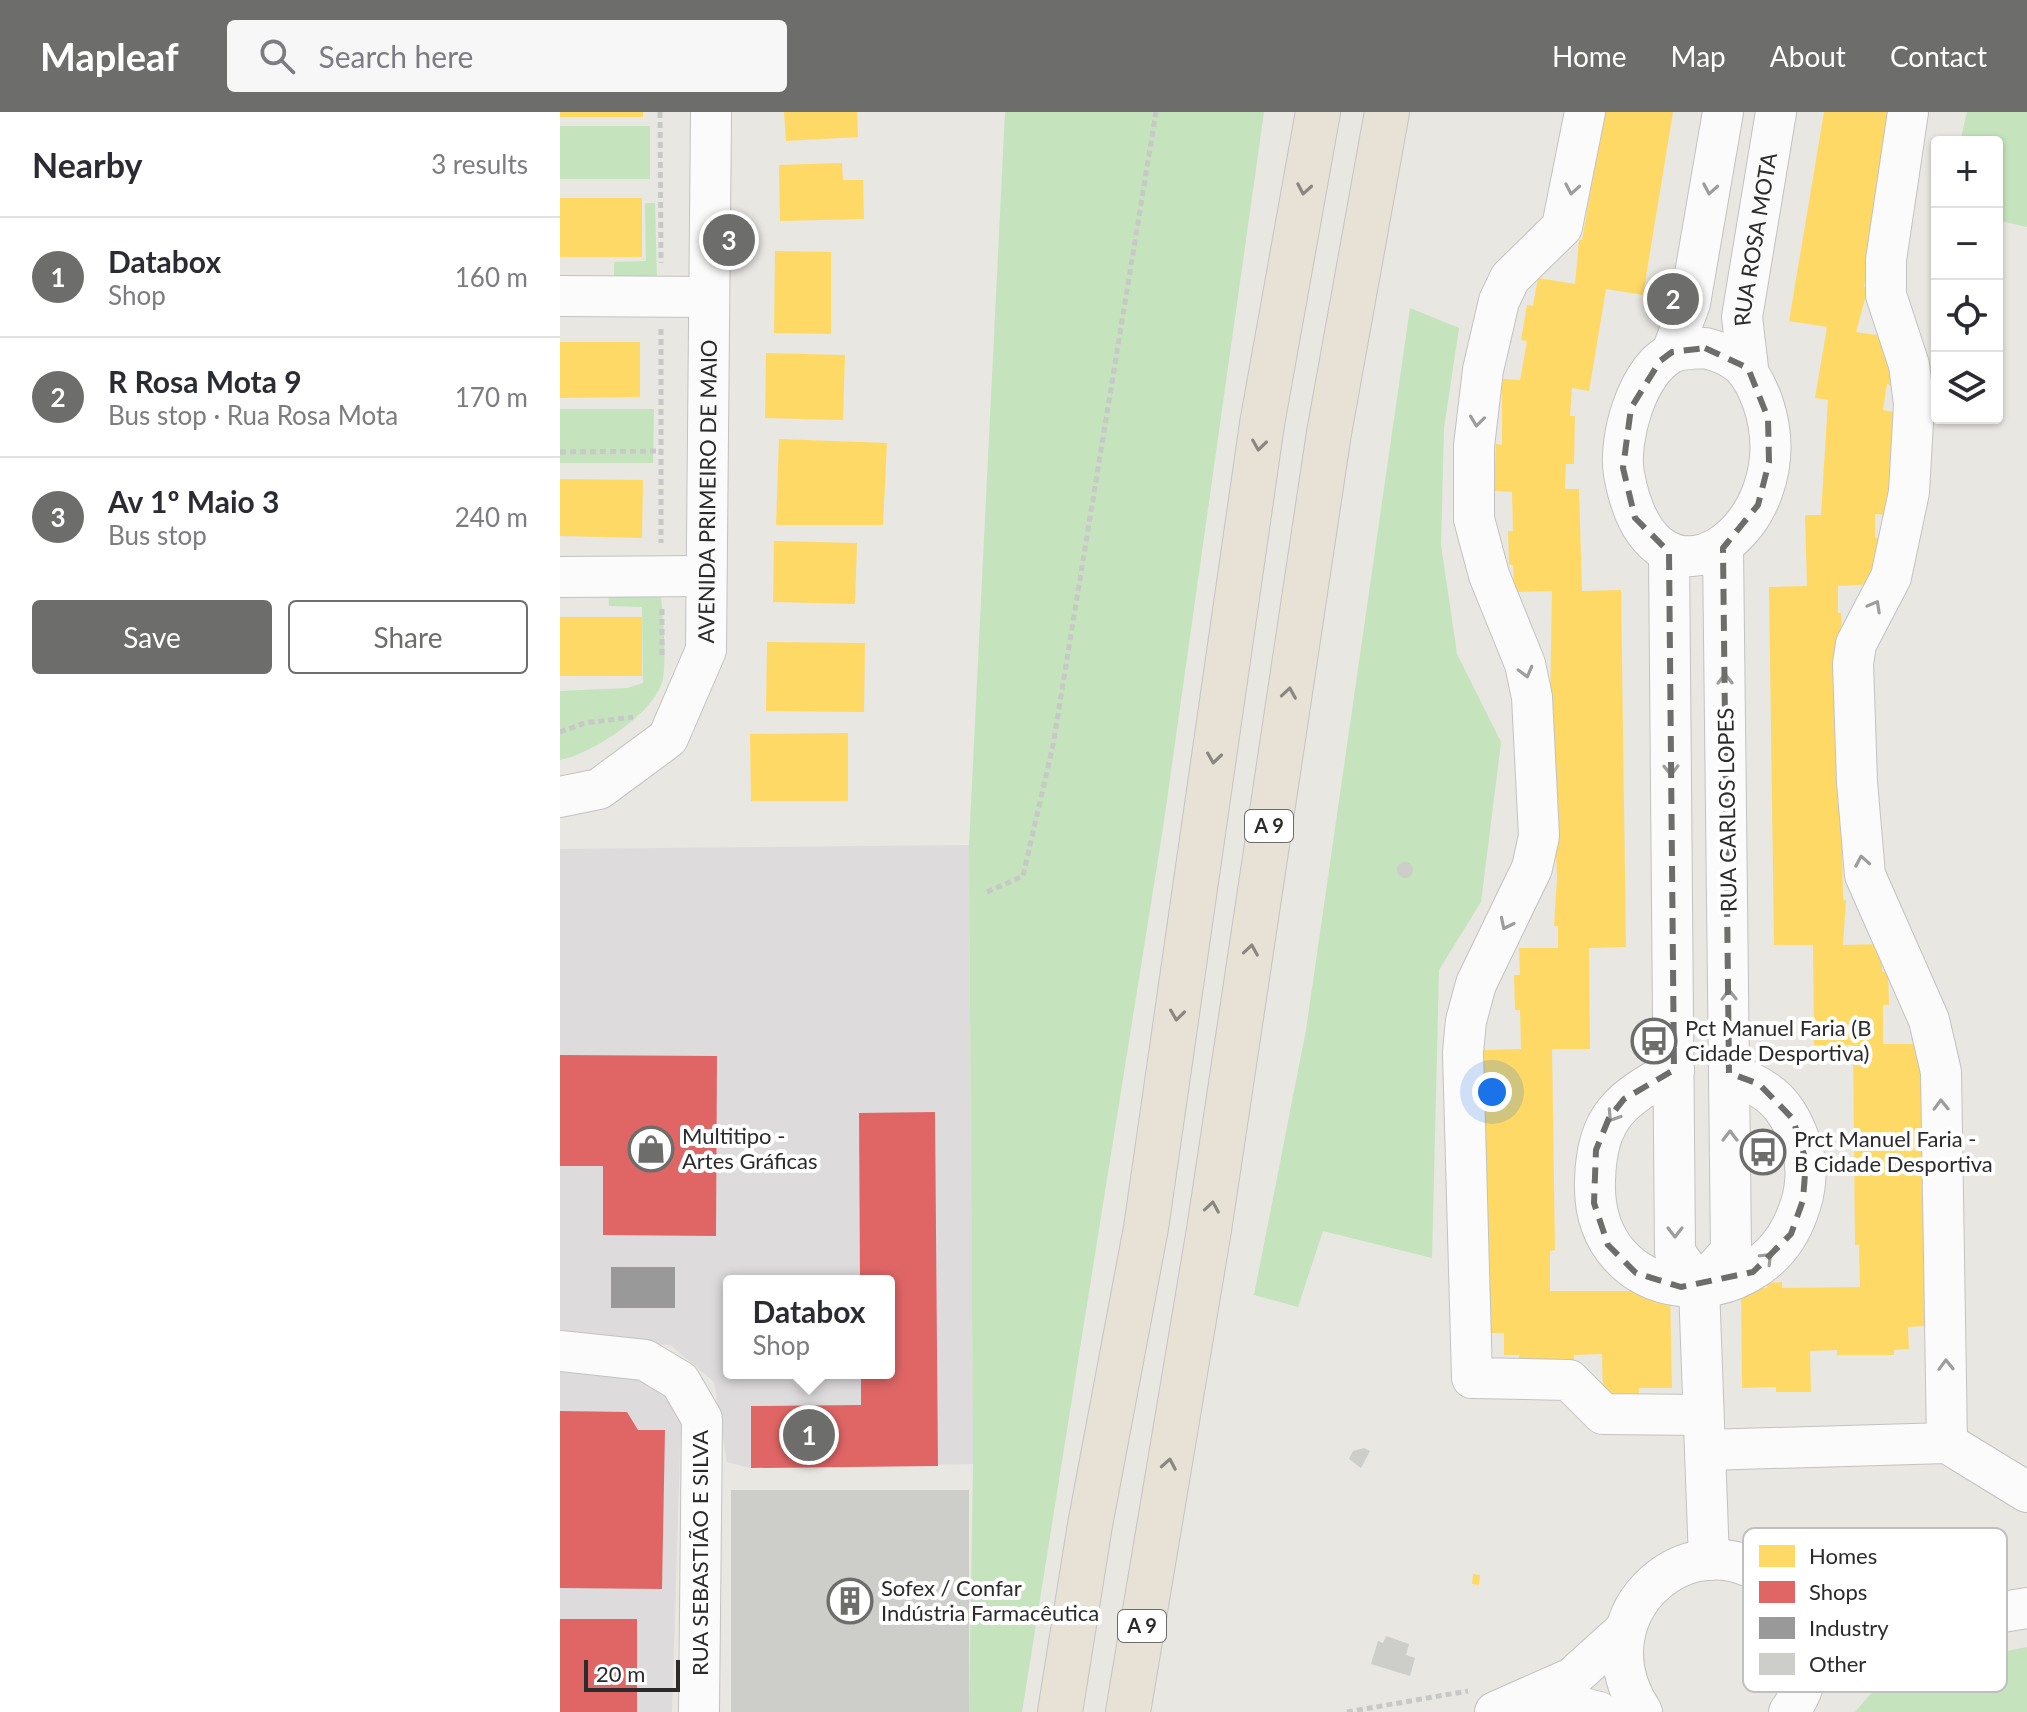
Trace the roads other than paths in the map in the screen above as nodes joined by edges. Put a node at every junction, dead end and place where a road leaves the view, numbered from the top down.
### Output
1 (711, 112) edge
2 (1318, 112) edge
3 (1387, 112) edge
4 (1585, 112) edge
5 (1723, 112) edge
6 (1776, 112) edge
7 (1908, 112) edge
8 (560, 296) edge
9 (709, 297) junction
10 (1672, 352) junction
11 (1748, 368) junction
12 (1723, 548) junction
13 (1669, 552) junction
14 (706, 576) junction
15 (560, 577) edge
16 (560, 797) edge
17 (1674, 1070) junction
18 (1729, 1073) junction
19 (1699, 1287) junction
20 (560, 1351) edge
21 (1704, 1432) junction
22 (1947, 1443) junction
23 (2027, 1492) edge
24 (1709, 1560) junction
25 (1743, 1565) edge
26 (2027, 1608) edge
27 (2007, 1611) edge
28 (1624, 1631) junction
29 (1490, 1704) edge
30 (699, 1712) edge
31 (1060, 1712) edge
32 (1128, 1712) edge
33 (1599, 1712) edge
34 (1642, 1712) edge

1 - 9 street, AVENIDA PRIMEIRO DE MAIO
2 -> 31 highway
32 -> 3 highway, A 9
4 -> 21 street
5 -> 10 street
6 - 11 street, RUA ROSA MOTA
22 -> 7 street
8 - 9 street
9 - 14 street, AVENIDA PRIMEIRO DE MAIO
10 - 11 street
10 - 13 street
11 - 12 street
12 - 13 street
18 -> 12 street, RUA CARLOS LOPES
13 -> 17 street
14 - 15 street
14 - 16 street, AVENIDA PRIMEIRO DE MAIO
17 -> 19 street
17 -> 19 street
19 -> 18 street, RUA CARLOS LOPES
19 -> 18 street
19 - 21 street
20 - 30 street, RUA SEBASTIÃO E SILVA
21 - 22 street
21 - 24 street
22 - 23 street
24 - 25 street
24 - 28 street
26 - 27 street
28 - 29 street
28 - 34 street
29 - 33 street

